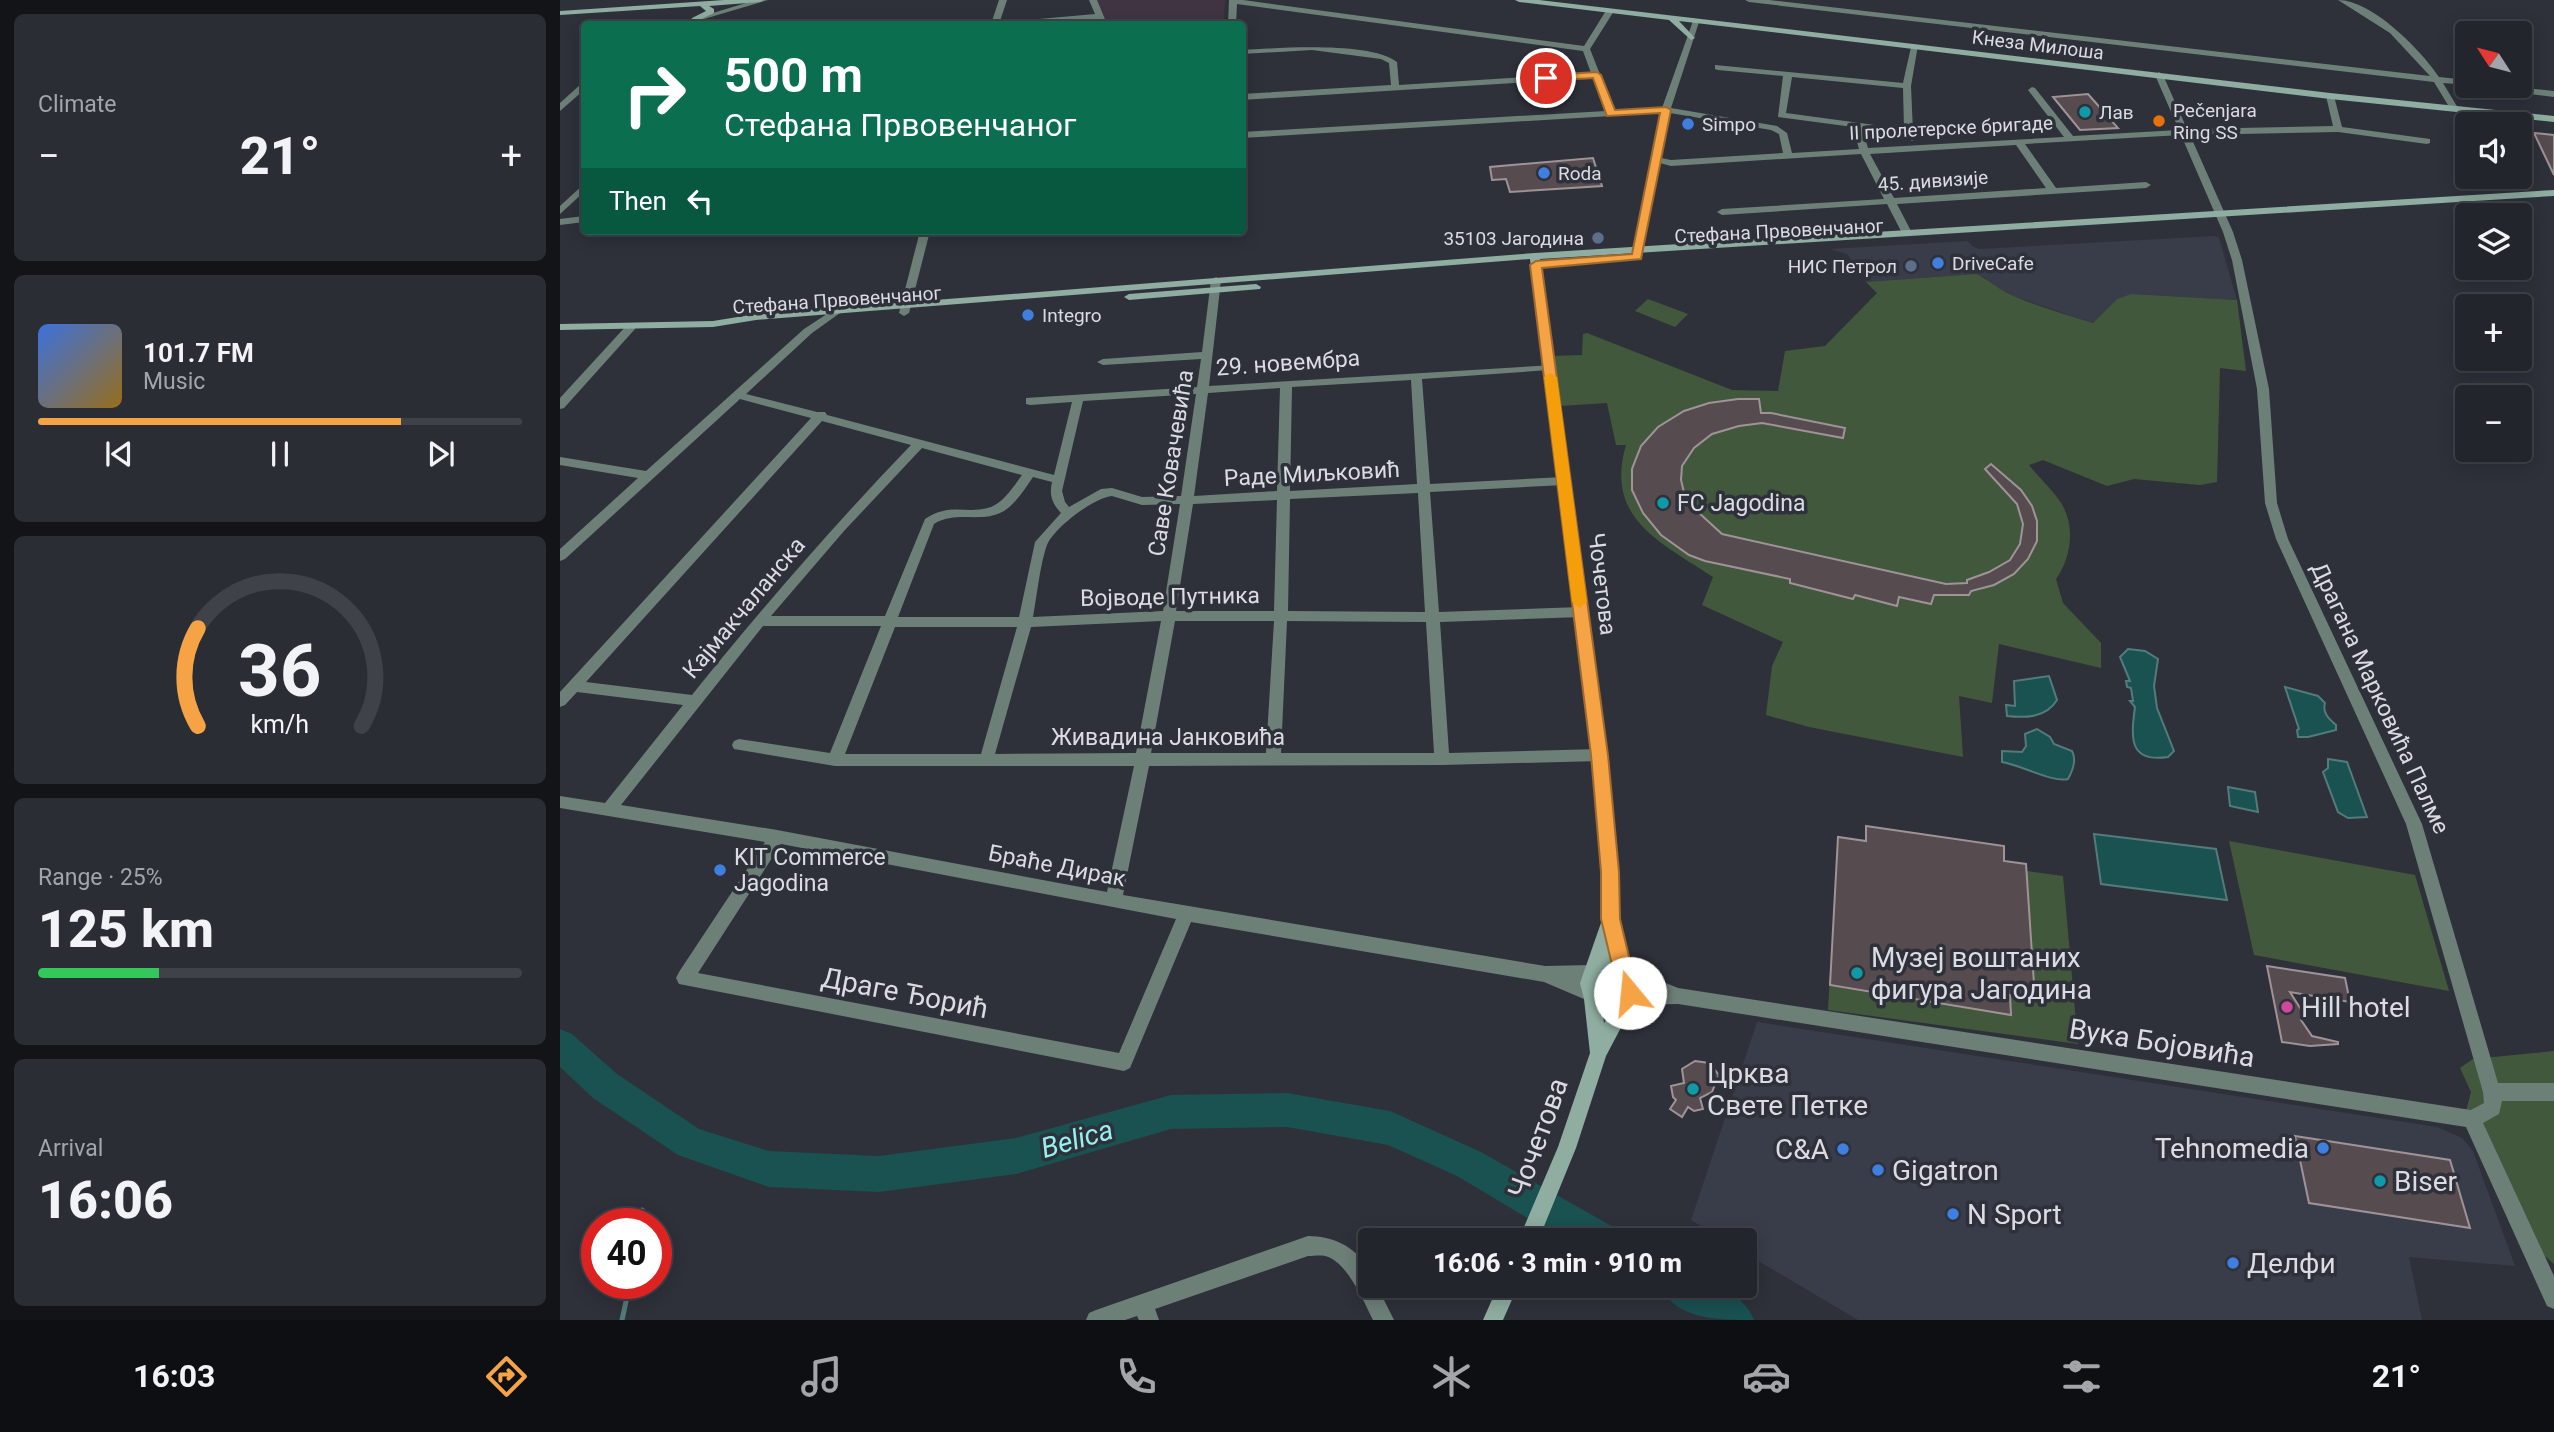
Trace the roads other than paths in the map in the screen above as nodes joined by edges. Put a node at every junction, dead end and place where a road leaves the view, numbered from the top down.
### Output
1 (762, 0) edge
2 (1003, 0) edge
3 (1093, 0) edge
4 (1519, 0) edge
5 (2342, 0) edge
6 (1233, 1) edge
7 (1750, 1) edge
8 (703, 5) junction
9 (1610, 11) junction
10 (560, 13) edge
11 (721, 13) junction
12 (1671, 18) junction
13 (695, 20) junction
14 (1102, 20) edge
15 (691, 21) edge
16 (718, 21) edge
17 (996, 21) edge
18 (1078, 21) edge
19 (1232, 21) edge
20 (1697, 21) junction
21 (1691, 38) junction
22 (1915, 47) junction
23 (1586, 49) junction
24 (1246, 52) edge
25 (1718, 67) dead end
26 (1788, 74) junction
27 (1597, 75) junction
28 (2159, 75) junction
29 (2438, 79) junction
30 (2455, 81) edge
31 (1907, 86) junction
32 (1395, 87) junction
33 (581, 89) edge
34 (2032, 90) dead end
35 (2532, 91) edge
36 (2554, 94) edge
37 (2330, 96) junction
38 (1246, 97) edge
39 (560, 108) edge
40 (2454, 108) junction
41 (1666, 110) junction
42 (1611, 113) junction
43 (2554, 119) edge
44 (1857, 125) junction
45 (2338, 129) junction
46 (1909, 132) junction
47 (2184, 132) junction
48 (1246, 135) edge
49 (2071, 139) junction
50 (2427, 141) dead end
51 (2019, 142) junction
52 (1916, 148) junction
53 (1864, 151) junction
54 (1788, 156) junction
55 (1657, 160) junction
56 (2146, 185) dead end
57 (581, 190) edge
58 (2053, 191) junction
59 (2554, 192) edge
60 (2554, 199) edge
61 (1891, 201) junction
62 (581, 209) edge
63 (561, 210) edge
64 (1723, 212) dead end
65 (2221, 216) junction
66 (581, 219) edge
67 (560, 222) edge
68 (1907, 233) junction
69 (1956, 234) junction
70 (924, 235) edge
71 (1637, 253) junction
72 (1535, 261) junction
73 (1216, 285) junction
74 (905, 309) junction
75 (836, 311) junction
76 (820, 322) junction
77 (713, 324) junction
78 (560, 327) edge
79 (631, 327) junction
80 (1208, 355) junction
81 (1102, 362) dead end
82 (1549, 368) junction
83 (1416, 375) junction
84 (1286, 384) junction
85 (1205, 390) junction
86 (737, 395) junction
87 (1079, 398) junction
88 (1030, 401) dead end
89 (560, 405) edge
90 (821, 415) junction
91 (921, 442) junction
92 (560, 461) edge
93 (1030, 473) junction
94 (650, 476) junction
95 (1059, 480) junction
96 (1564, 481) junction
97 (1424, 490) junction
98 (1283, 497) junction
99 (1188, 500) junction
100 (1068, 513) junction
101 (560, 556) edge
102 (1581, 612) junction
103 (1281, 615) junction
104 (1167, 616) junction
105 (1434, 617) junction
106 (760, 621) junction
107 (1025, 622) junction
108 (887, 623) junction
109 (574, 687) junction
110 (560, 701) edge
111 (695, 701) junction
112 (739, 744) dead end
113 (1599, 755) junction
114 (1273, 758) junction
115 (1442, 759) junction
116 (835, 760) junction
117 (1144, 760) junction
118 (986, 761) junction
119 (560, 802) edge
120 (608, 810) junction
121 (777, 837) junction
122 (1114, 899) junction
123 (1186, 914) junction
124 (1610, 919) junction
125 (1594, 971) junction
126 (1626, 972) junction
127 (1545, 974) junction
128 (1592, 996) junction
129 (1678, 996) junction
130 (1626, 999) junction
131 (1598, 1054) junction
132 (2493, 1092) junction
133 (2554, 1092) edge
134 (2472, 1119) junction
135 (1533, 1228) edge
136 (1503, 1298) edge
137 (2554, 1299) edge
138 (1146, 1312) edge
139 (1096, 1320) edge
140 (1384, 1320) edge
141 (1493, 1320) edge

1 - 8 street
1 - 11 street
2 - 17 street
3 - 14 street
4 - 9 street, Кнеза Милоша
5 - 29 street
6 - 19 street
6 - 23 street
7 - 29 street
8 - 10 street
8 - 13 street
9 - 12 street, Кнеза Милоша
9 - 23 street
11 - 13 street
11 - 16 street
12 - 20 street, Кнеза Милоша
12 - 21 street
13 - 15 street
14 - 18 street
20 - 21 street
20 - 22 street, Кнеза Милоша
21 - 41 street
22 - 28 street, Кнеза Милоша
22 - 31 street
23 - 27 street
24 - 32 street
25 - 26 street
26 - 31 street
26 - 44 street
27 - 32 street
27 - 42 street
28 - 37 street, Кнеза Милоша
28 - 47 street, Драгана Марковића Палме
29 - 30 street
29 - 40 street
31 - 46 street
32 - 38 street
33 - 39 street
34 - 49 street
35 - 36 street
37 - 40 street, Кнеза Милоша
37 - 45 street
40 - 43 street, Кнеза Милоша
41 - 42 street
41 - 54 street
41 - 55 street
42 - 48 street
44 - 46 street
44 - 53 street
45 - 47 street, II пролетерске бригаде
45 - 50 street, II пролетерске бригаде
46 - 52 street
47 - 49 street, II пролетерске бригаде
47 - 65 street, Драгана Марковића Палме
49 - 51 street, II пролетерске бригаде
51 - 52 street, II пролетерске бригаде
51 - 58 street
52 - 53 street, II пролетерске бригаде
53 - 54 street, II пролетерске бригаде
53 - 61 street
54 - 55 street, II пролетерске бригаде
55 - 71 street
56 - 58 street, 45. дивизије
57 - 63 street
58 - 61 street, 45. дивизије
59 - 65 street, Стефана Првовенчаног
60 - 65 street, Стефана Првовенчаног
61 - 64 street, 45. дивизије
61 - 68 street
62 - 63 street
65 - 69 street, Стефана Првовенчаног
65 - 132 street, Драгана Марковића Палме
66 - 67 street
68 - 69 street, Стефана Првовенчаног
68 - 71 street, Стефана Првовенчаног
69 - 71 street, Стефана Првовенчаног
70 - 74 street
71 - 72 street, Стефана Првовенчаног
72 - 73 street, Стефана Првовенчаног
72 - 82 street, Чочетова
73 - 74 street, Стефана Првовенчаног
73 - 80 street, Саве Ковачевића
74 - 75 street, Стефана Првовенчаног
74 - 76 street, Стефана Првовенчаног
75 - 76 street
75 - 77 street, Стефана Првовенчаног
76 - 77 street, Стефана Првовенчаног
76 - 86 street
77 - 79 street
78 - 79 street
79 - 89 street
80 - 81 street
80 - 85 street, Саве Ковачевића
82 - 83 street, 29. новембра
82 - 96 street, Чочетова
83 - 84 street, 29. новембра
83 - 97 street
84 - 85 street, 29. новембра
84 - 98 street
85 - 87 street, 29. новембра
85 - 99 street, Саве Ковачевића
86 - 90 street
86 - 94 street
87 - 88 street, 29. новембра
87 - 95 street
90 - 91 street
90 - 109 street
91 - 93 street
91 - 106 street, Кајмакчаланска
92 - 94 street
93 - 95 street
93 - 108 street
94 - 101 street
95 - 100 street
96 - 97 street, Раде Миљковић
96 - 102 street, Чочетова
97 - 98 street, Раде Миљковић
97 - 105 street
98 - 99 street, Раде Миљковић
98 - 103 street
99 - 100 street, Раде Миљковић
99 - 104 street, Саве Ковачевића
100 - 107 street, Раде Миљковић
102 - 105 street, Војводе Путника
102 - 113 street, Чочетова
103 - 104 street, Војводе Путника
103 - 105 street, Војводе Путника
103 - 114 street
104 - 107 street, Војводе Путника
104 - 117 street, Саве Ковачевића
105 - 115 street
106 - 108 street, Војводе Путника
106 - 111 street, Кајмакчаланска
107 - 108 street, Војводе Путника
107 - 118 street, Раде Миљковић
108 - 116 street
109 - 110 street
109 - 111 street
111 - 120 street, Кајмакчаланска
112 - 116 street, Живадина Јанковића
113 - 115 street, Живадина Јанковића
113 - 124 street, Чочетова
114 - 115 street, Живадина Јанковића
114 - 117 street, Живадина Јанковића
116 - 118 street, Живадина Јанковића
117 - 118 street, Живадина Јанковића
117 - 122 street, Саве Ковачевића
119 - 120 street, Браће Дирак
120 - 121 street, Браће Дирак
121 - 122 street, Браће Дирак
121 - 123 street, Драге Ђорић
122 - 123 street, Браће Дирак
123 - 127 street, Браће Дирак
124 - 125 street, Чочетова
124 - 126 street, Чочетова
125 - 126 street
125 - 127 street, Браће Дирак
125 - 128 street, Чочетова
126 - 129 street, Вука Бојовића
126 - 130 street, Чочетова
127 - 128 street, Браће Дирак
128 - 130 street
128 - 131 street, Чочетова
129 - 130 street, Вука Бојовића
129 - 134 street, Вука Бојовића
130 - 131 street, Чочетова
131 - 135 street, Чочетова
132 - 133 street
132 - 134 street
134 - 137 street
136 - 141 street
138 - 139 street
138 - 140 street

